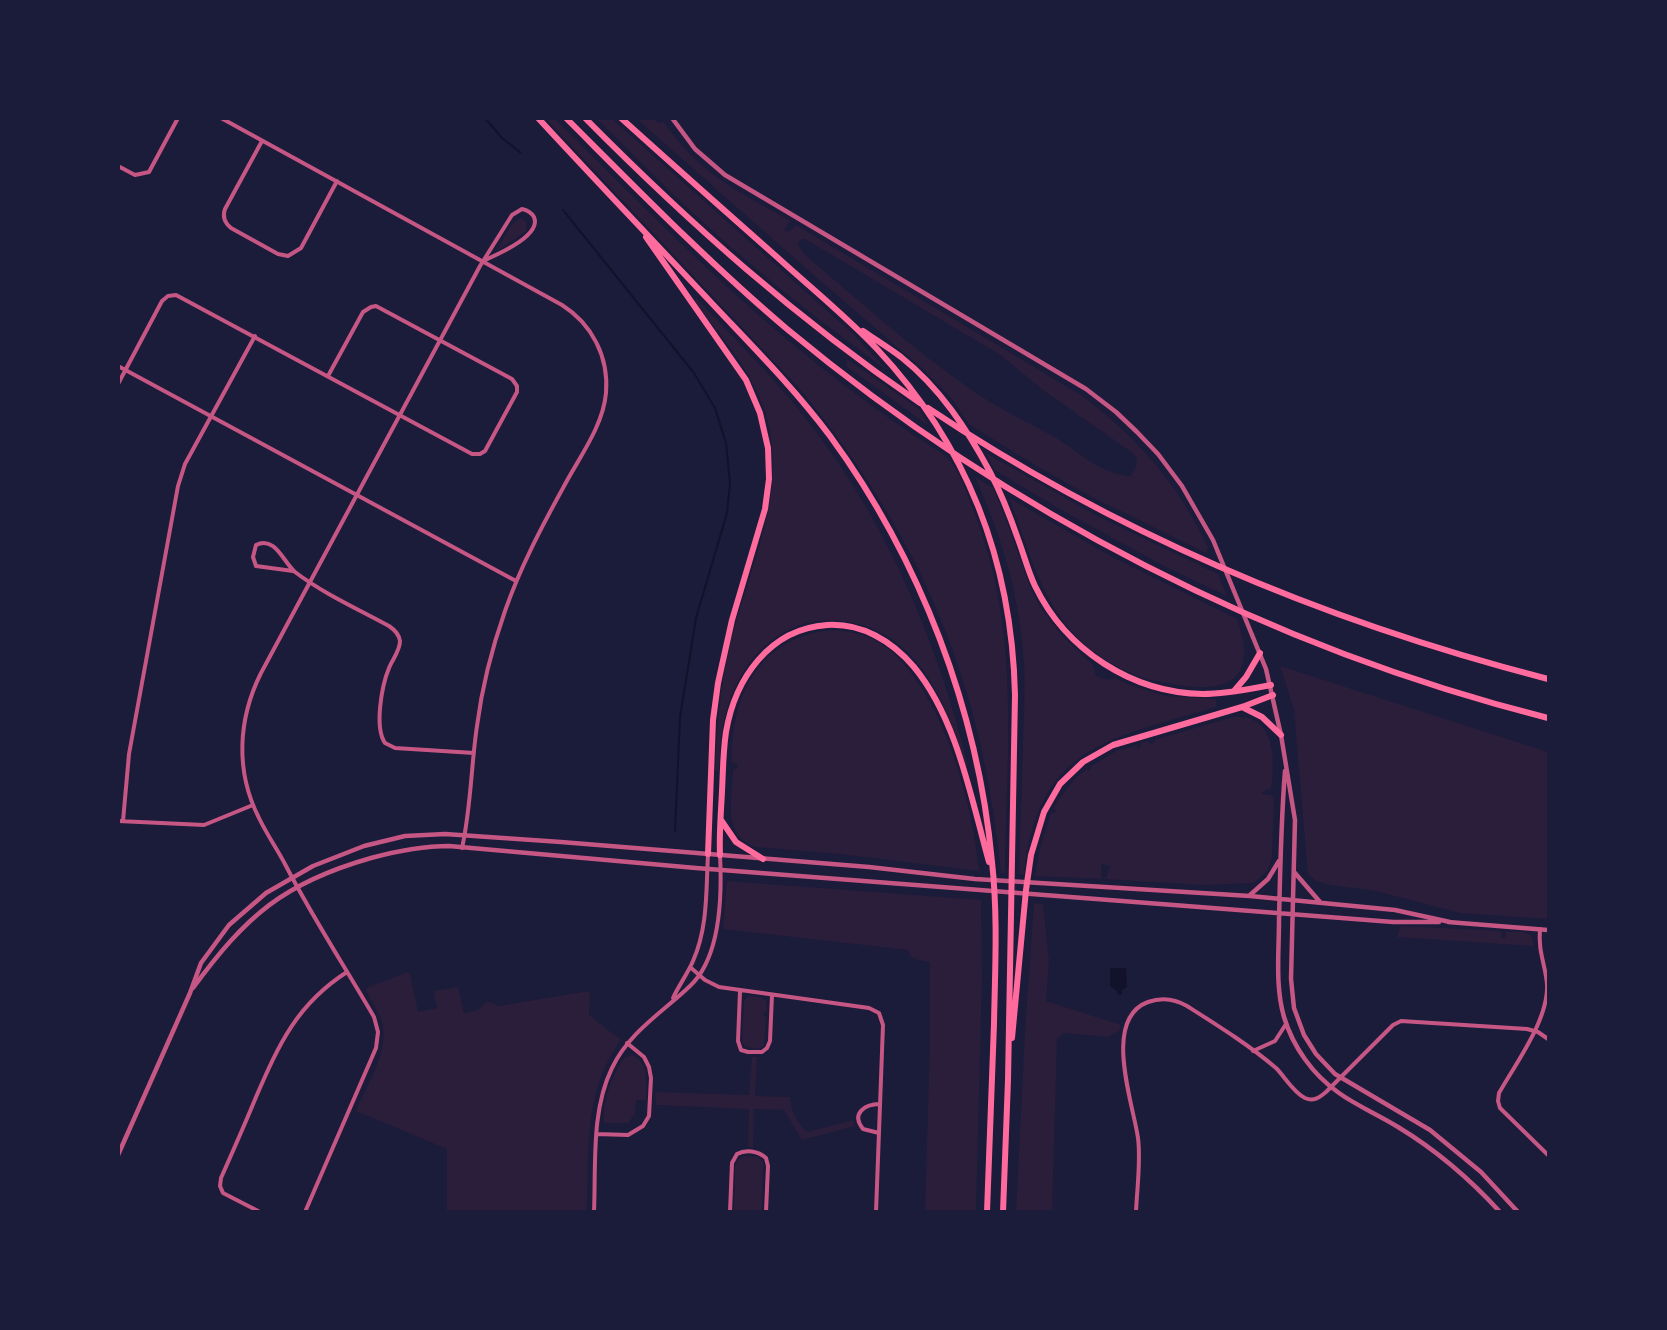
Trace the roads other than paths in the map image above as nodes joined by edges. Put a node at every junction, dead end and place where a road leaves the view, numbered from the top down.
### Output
1 (178, 118) edge
2 (221, 118) edge
3 (538, 118) edge
4 (566, 118) edge
5 (585, 118) edge
6 (621, 118) edge
7 (672, 118) edge
8 (262, 141) junction
9 (118, 166) edge
10 (337, 181) junction
11 (636, 221) junction
12 (483, 261) junction
13 (849, 322) junction
14 (255, 336) junction
15 (440, 340) junction
16 (118, 366) edge
17 (126, 370) junction
18 (328, 376) junction
19 (118, 384) edge
20 (399, 414) junction
21 (211, 416) junction
22 (356, 495) junction
23 (294, 571) junction
24 (516, 581) junction
25 (310, 582) junction
26 (1260, 653) junction
27 (1548, 679) edge
28 (1271, 685) junction
29 (1233, 691) junction
30 (1273, 695) junction
31 (1242, 707) junction
32 (1548, 718) edge
33 (1281, 735) junction
34 (474, 753) junction
35 (1286, 762) junction
36 (253, 805) junction
37 (721, 820) junction
38 (121, 821) edge
39 (465, 836) junction
40 (462, 848) junction
41 (708, 854) junction
42 (720, 855) junction
43 (763, 859) junction
44 (1281, 859) junction
45 (708, 869) junction
46 (720, 870) junction
47 (1295, 873) junction
48 (994, 876) junction
49 (291, 878) junction
50 (296, 887) junction
51 (1250, 896) junction
52 (1280, 898) junction
53 (1293, 900) junction
54 (1320, 902) junction
55 (1279, 913) junction
56 (1292, 914) junction
57 (1450, 922) junction
58 (1540, 929) junction
59 (1548, 930) edge
60 (690, 967) junction
61 (347, 972) junction
62 (698, 975) junction
63 (1548, 982) edge
64 (740, 991) junction
65 (190, 993) junction
66 (772, 995) junction
67 (671, 1001) junction
68 (1286, 1024) junction
69 (1534, 1031) junction
70 (1548, 1039) edge
71 (627, 1043) junction
72 (1253, 1051) junction
73 (1341, 1078) junction
74 (1008, 1080) junction
75 (1331, 1087) junction
76 (880, 1104) junction
77 (879, 1133) junction
78 (597, 1134) junction
79 (118, 1155) edge
80 (1548, 1155) edge
81 (260, 1212) edge
82 (305, 1212) edge
83 (594, 1212) edge
84 (730, 1212) edge
85 (766, 1212) edge
86 (876, 1212) edge
87 (987, 1212) edge
88 (1003, 1212) edge
89 (1136, 1212) edge
90 (1500, 1212) edge
91 (1518, 1212) edge

1 - 9 street
2 - 8 street
3 - 11 highway
4 - 32 highway
5 - 27 highway
6 - 13 highway
7 - 26 street
8 - 10 street
8 - 10 street
10 - 12 street
11 - 41 highway
11 - 48 highway
12 - 12 street
12 - 15 street
12 - 24 street
13 - 29 highway
13 - 74 highway
14 - 17 street
14 - 18 street
14 - 21 street
15 - 18 street
15 - 20 street
15 - 20 street
16 - 17 street
17 - 19 street
17 - 21 street
18 - 20 street
20 - 22 street
21 - 22 street
21 - 38 street
22 - 24 street
22 - 25 street
23 - 23 street
23 - 25 street
24 - 34 street
25 - 34 street
25 - 36 street
26 - 28 street
26 - 29 highway
28 - 29 highway
28 - 30 street
30 - 31 highway
30 - 33 street
31 - 33 highway
31 - 74 highway
33 - 35 street
34 - 39 street
35 - 44 street
35 - 47 street
36 - 38 street
36 - 49 street
37 - 42 highway
37 - 43 highway
37 - 48 highway
39 - 40 street
39 - 41 street
39 - 49 street
40 - 45 street
40 - 50 street
41 - 42 street
41 - 45 street
42 - 43 street
42 - 46 street
43 - 51 street
44 - 51 street
44 - 52 street
45 - 46 street
45 - 60 street
46 - 55 street
46 - 62 street
47 - 53 street
47 - 54 street
48 - 87 highway
49 - 50 street
49 - 65 street
50 - 61 street
50 - 65 street
51 - 52 street
52 - 53 street
52 - 55 street
53 - 54 street
53 - 56 street
54 - 57 street
55 - 56 street
55 - 68 street
56 - 57 street
56 - 73 street
57 - 58 street
58 - 59 street
58 - 63 street
60 - 62 street
60 - 67 street
61 - 81 street
61 - 82 street
62 - 64 street
62 - 67 street
63 - 69 street
64 - 66 street
64 - 66 street
65 - 79 street
66 - 76 street
67 - 71 street
68 - 72 street
68 - 75 street
69 - 70 street
69 - 73 street
69 - 80 street
71 - 78 street
71 - 78 street
72 - 75 street
72 - 89 street
73 - 75 street
73 - 91 street
74 - 88 highway
75 - 90 street
76 - 77 street
76 - 77 street
77 - 86 street
78 - 83 street
84 - 85 street

